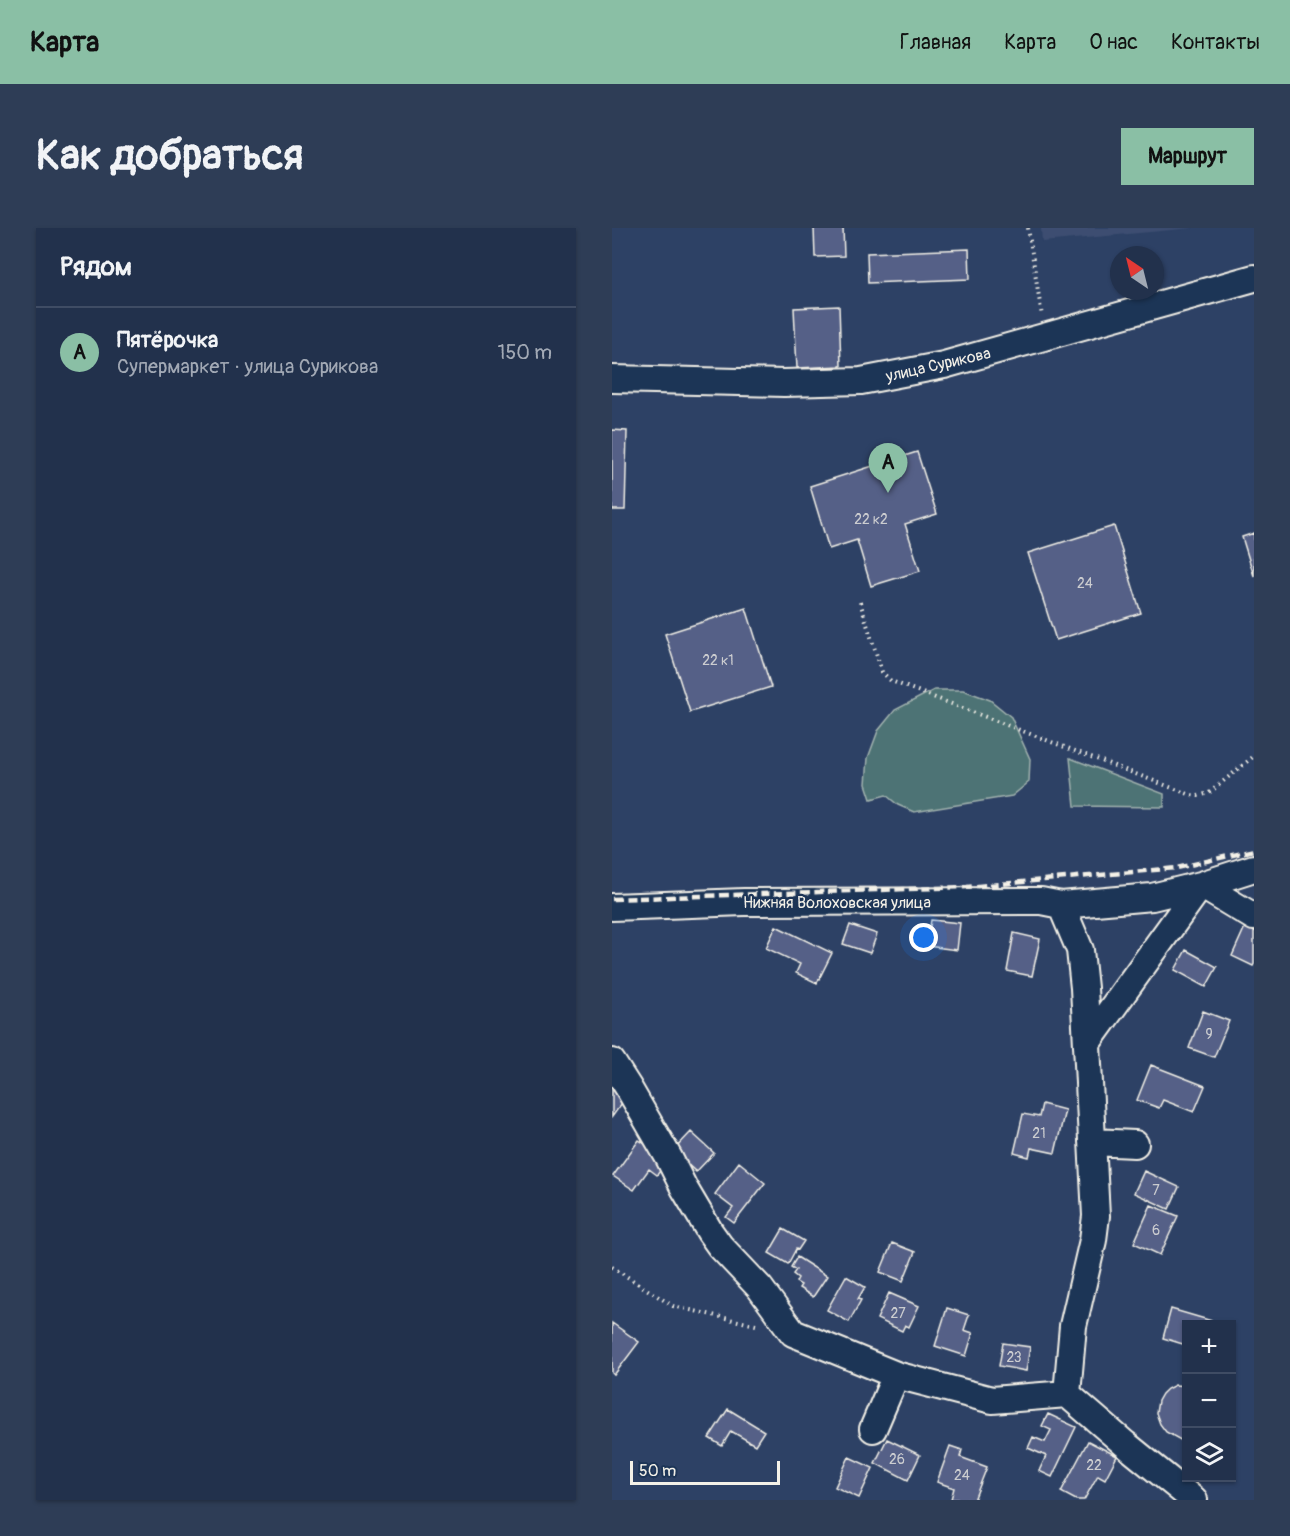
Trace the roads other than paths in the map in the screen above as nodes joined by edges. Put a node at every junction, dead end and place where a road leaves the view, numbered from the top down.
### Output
1 (1254, 278) edge
2 (612, 379) edge
3 (1254, 868) edge
4 (1202, 885) junction
5 (1061, 905) junction
6 (612, 907) edge
7 (1254, 917) edge
8 (1087, 1043) junction
9 (612, 1062) edge
10 (1092, 1142) junction
11 (1135, 1144) dead end
12 (896, 1375) junction
13 (1067, 1394) junction
14 (873, 1429) dead end
15 (1194, 1500) edge

1 - 2 street, улица Сурикова
3 - 4 street, Нижняя Волоховская улица
4 - 5 street, Нижняя Волоховская улица
4 - 7 street
4 - 8 street
5 - 6 street, Нижняя Волоховская улица
5 - 8 street
8 - 10 street
9 - 12 street
10 - 11 street
10 - 13 street
12 - 13 street
12 - 14 street
13 - 15 street

